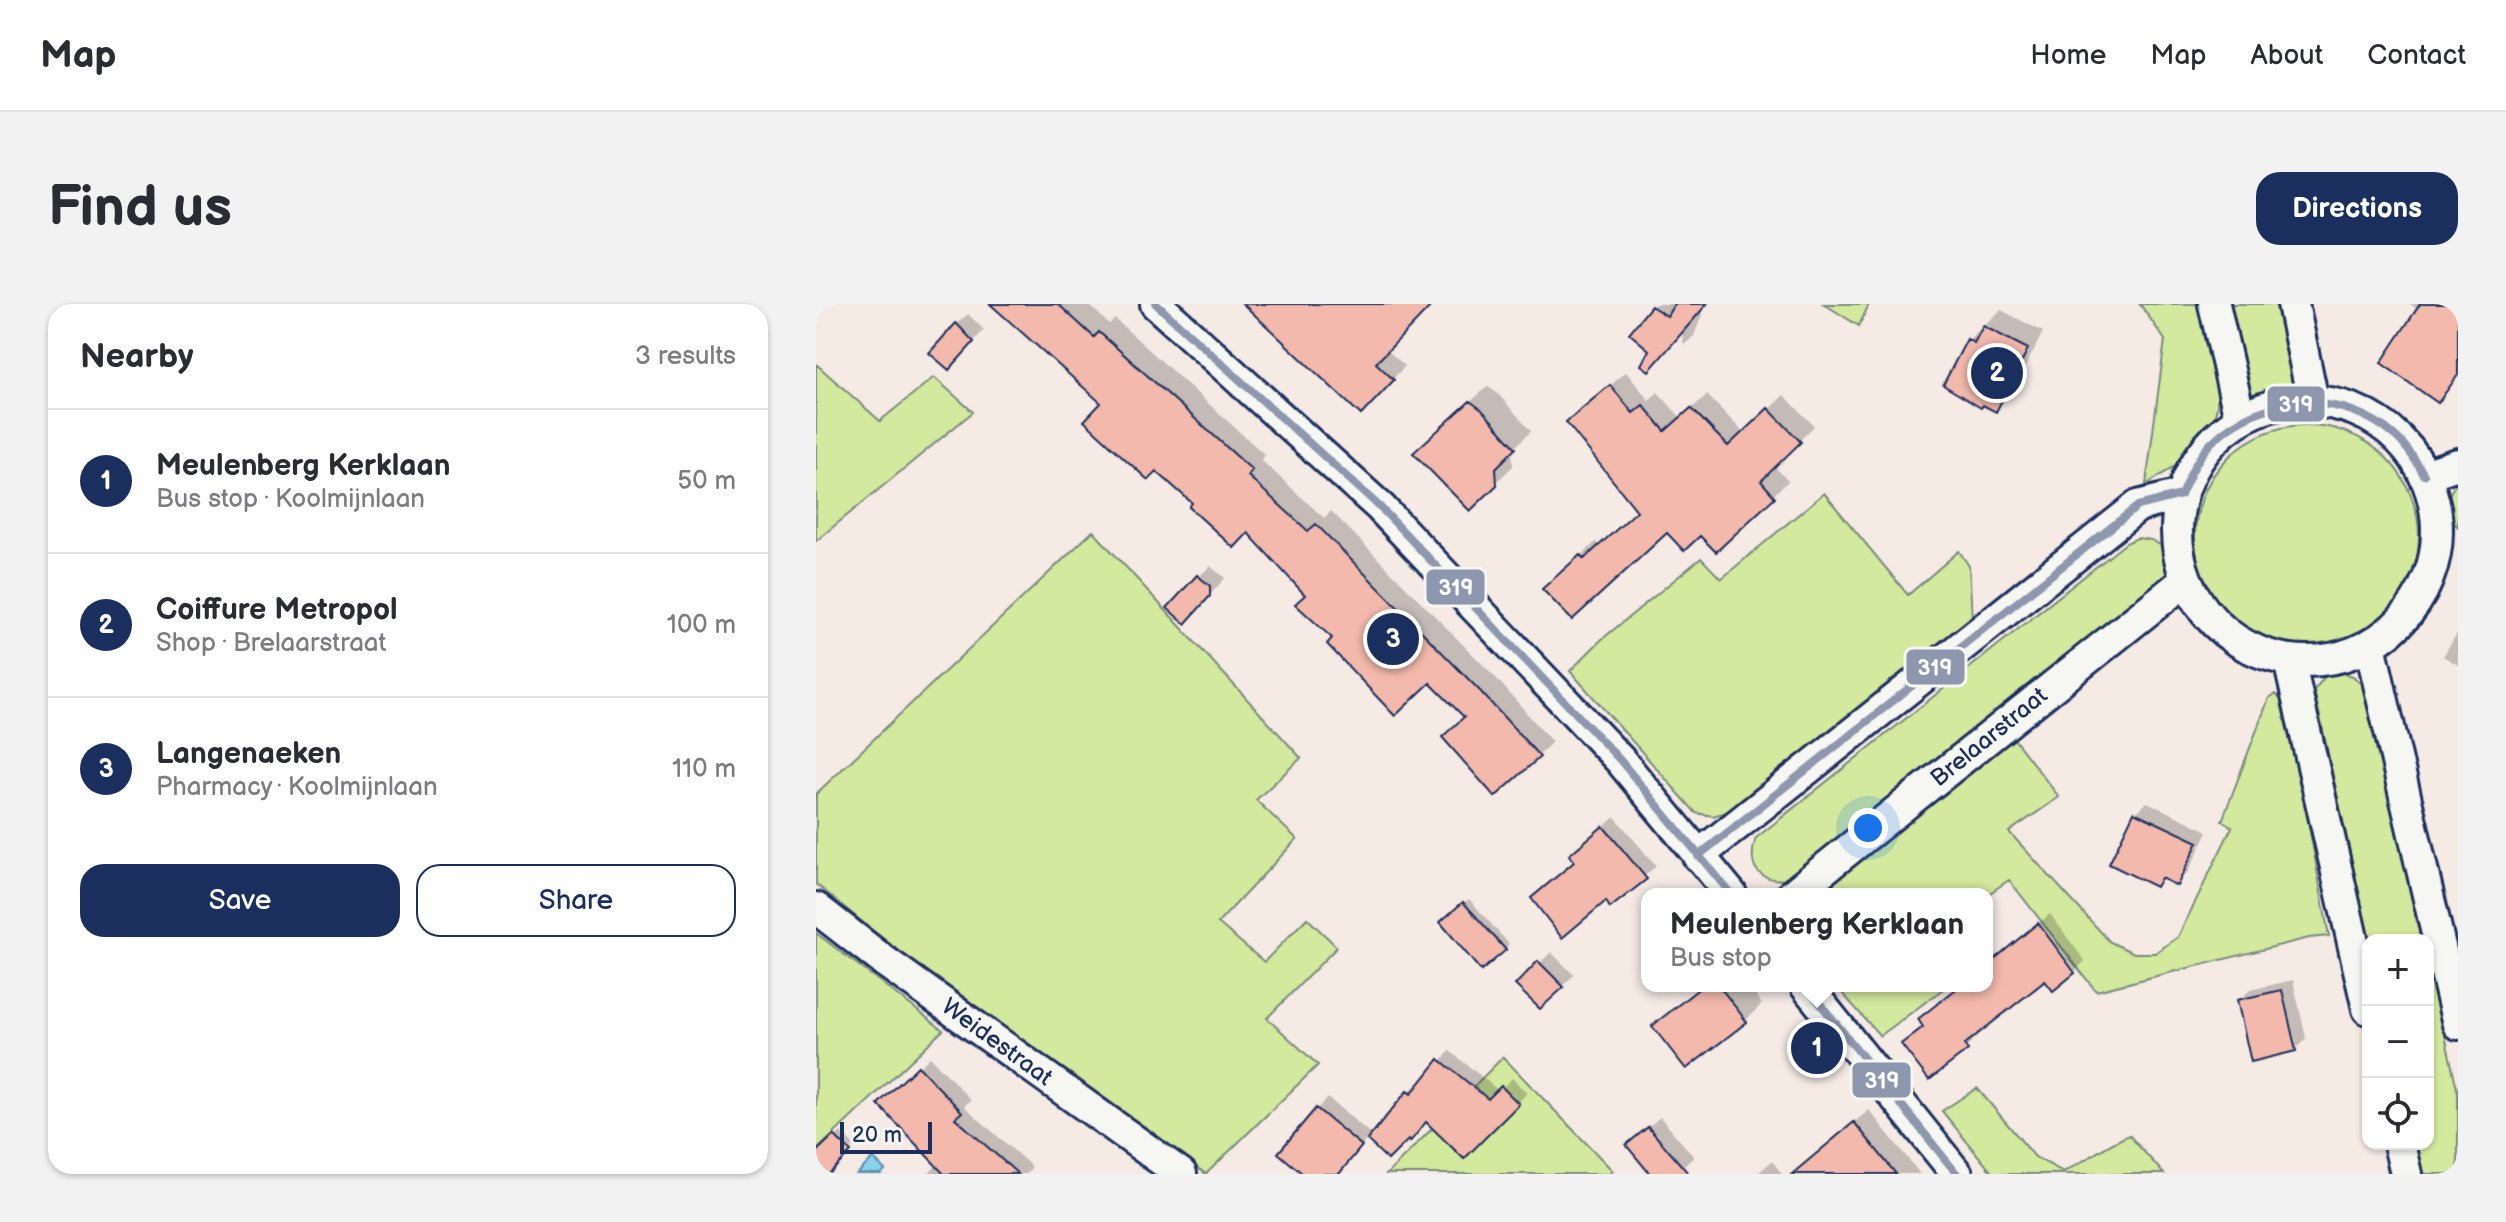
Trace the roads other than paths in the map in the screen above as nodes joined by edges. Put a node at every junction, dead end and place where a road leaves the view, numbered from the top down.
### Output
1 (1156, 304) edge
2 (2214, 304) edge
3 (2293, 304) edge
4 (2313, 401) junction
5 (2240, 419) junction
6 (2458, 464) edge
7 (2424, 475) junction
8 (2181, 495) junction
9 (2448, 540) edge
10 (2186, 580) junction
11 (2370, 645) junction
12 (2289, 660) junction
13 (1698, 856) junction
14 (1726, 888) edge
15 (1801, 888) edge
16 (816, 908) edge
17 (1811, 992) edge
18 (2367, 1006) edge
19 (2456, 1006) edge
20 (2400, 1150) edge
21 (1181, 1174) edge
22 (1957, 1174) edge
23 (2406, 1174) edge

1 - 13 street
2 - 5 street
3 - 4 street
4 - 5 street
4 - 7 street
5 - 8 street
6 - 7 street
7 - 9 street
8 - 10 street
8 - 13 street
9 - 11 street
10 - 12 street
10 - 15 street, Brelaarstraat
11 - 12 street
11 - 19 street
12 - 18 street
13 - 14 street
16 - 21 street, Weidestraat
17 - 22 street
20 - 23 street

